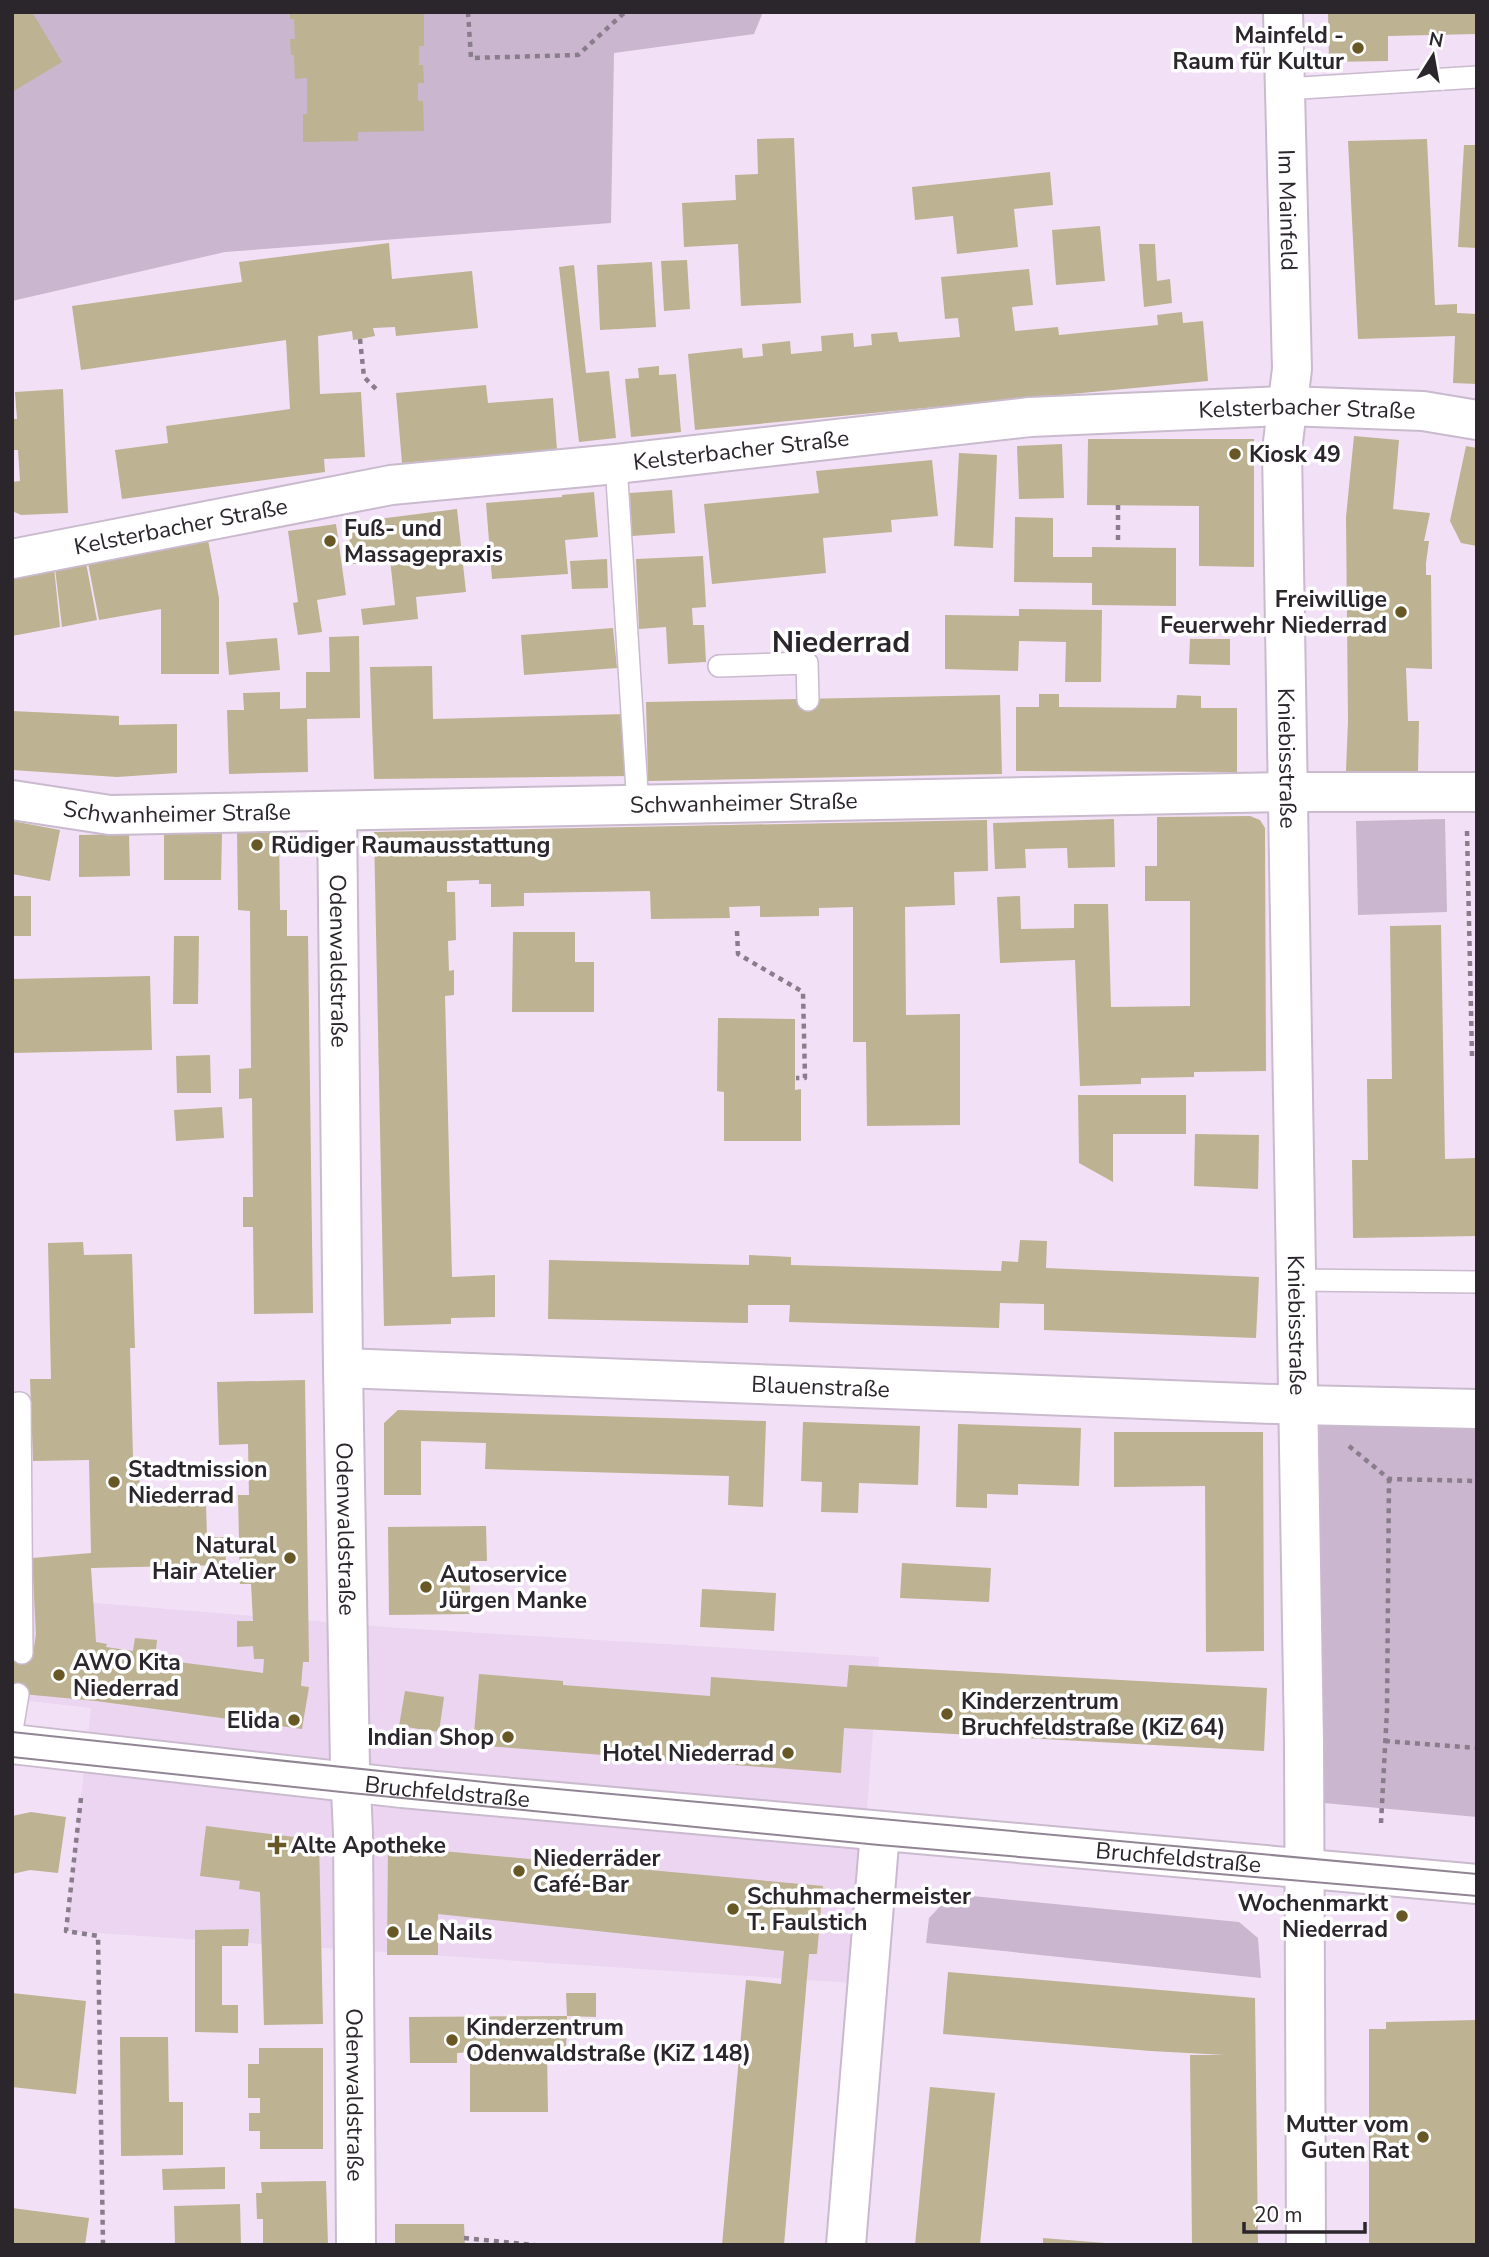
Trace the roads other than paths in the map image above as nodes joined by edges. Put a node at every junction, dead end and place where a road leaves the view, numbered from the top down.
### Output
1 (1283, 12) edge
2 (1477, 77) edge
3 (1285, 89) junction
4 (1286, 405) junction
5 (1477, 420) edge
6 (616, 464) junction
7 (12, 559) edge
8 (719, 666) dead end
9 (808, 700) dead end
10 (637, 789) junction
11 (1286, 792) junction
12 (1472, 792) edge
13 (12, 800) edge
14 (337, 811) junction
15 (1297, 1280) junction
16 (1477, 1282) edge
17 (343, 1368) junction
18 (12, 1404) edge
19 (1300, 1405) junction
20 (1477, 1409) edge
21 (22, 1653) dead end
22 (18, 1694) dead end
23 (12, 1730) edge
24 (12, 1744) edge
25 (350, 1782) junction
26 (880, 1832) junction
27 (1304, 1870) junction
28 (1477, 1884) edge
29 (356, 2245) edge
30 (846, 2245) edge
31 (1306, 2245) edge

1 - 3 street, Im Mainfeld
2 - 3 lane
3 - 4 street, Im Mainfeld
4 - 5 street, Kelsterbacher Straße
4 - 6 street, Kelsterbacher Straße
4 - 11 street, Kniebisstraße
6 - 7 street, Kelsterbacher Straße
6 - 10 lane
8 - 9 lane
10 - 11 street, Schwanheimer Straße
10 - 14 street, Schwanheimer Straße
11 - 12 street, Schwanheimer Straße
11 - 15 street, Kniebisstraße
13 - 14 street, Schwanheimer Straße
14 - 17 street, Odenwaldstraße
15 - 16 lane
15 - 19 street, Kniebisstraße
17 - 19 street, Blauenstraße
17 - 25 street, Odenwaldstraße
18 - 21 lane
19 - 20 street, Blauenstraße
19 - 27 street, Kniebisstraße
22 - 23 lane
24 - 25 street, Bruchfeldstraße
25 - 26 street, Bruchfeldstraße
25 - 29 street, Odenwaldstraße
26 - 27 street, Bruchfeldstraße
26 - 30 street
27 - 28 street, Bruchfeldstraße
27 - 31 street, Kniebisstraße

